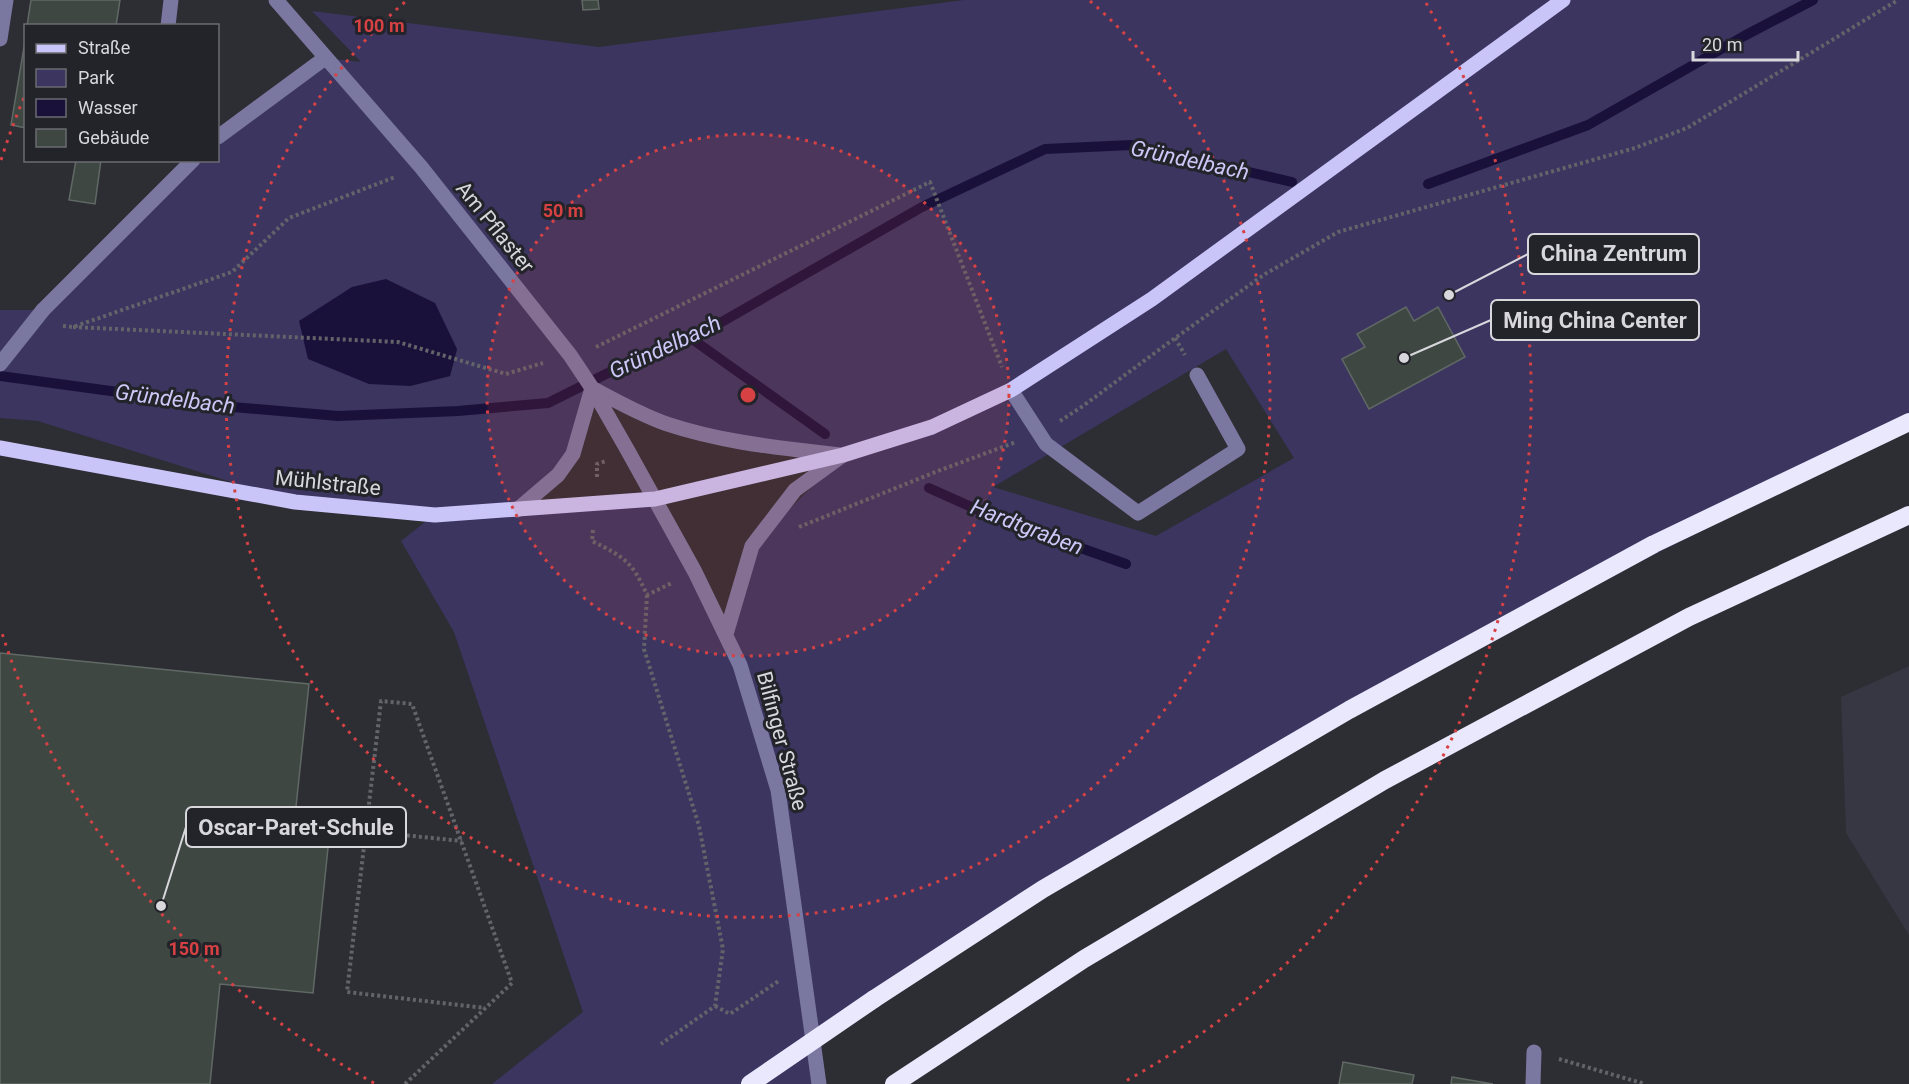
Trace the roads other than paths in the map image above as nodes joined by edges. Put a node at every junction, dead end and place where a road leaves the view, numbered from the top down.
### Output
1 (6, 0) edge
2 (171, 0) edge
3 (276, 0) edge
4 (1563, 0) edge
5 (168, 24) edge
6 (0, 39) edge
7 (325, 58) junction
8 (219, 136) edge
9 (191, 162) edge
10 (0, 364) edge
11 (1197, 375) dead end
12 (592, 388) junction
13 (1011, 390) junction
14 (1909, 422) edge
15 (0, 448) edge
16 (843, 455) junction
17 (655, 499) junction
18 (517, 510) junction
19 (1909, 515) edge
20 (726, 634) junction
21 (1534, 1052) road end
22 (750, 1084) edge
23 (819, 1084) edge
24 (894, 1084) edge
25 (1533, 1084) edge

1 - 6 street
2 - 5 street
3 - 7 street, Am Pflaster
4 - 13 main road, Mühlstraße
7 - 8 street
7 - 12 street, Am Pflaster
9 - 10 street, bridge
11 - 13 street
12 - 16 street
12 - 17 street, Am Pflaster
12 - 18 street
13 - 16 main road, Mühlstraße
14 - 22 highway, bridge
15 - 18 main road, Mühlstraße
16 - 17 main road, Mühlstraße
16 - 20 street
17 - 18 main road, Mühlstraße
17 - 20 street, Bilfinger Straße
19 - 24 highway
20 - 23 street, Bilfinger Straße
21 - 25 street

